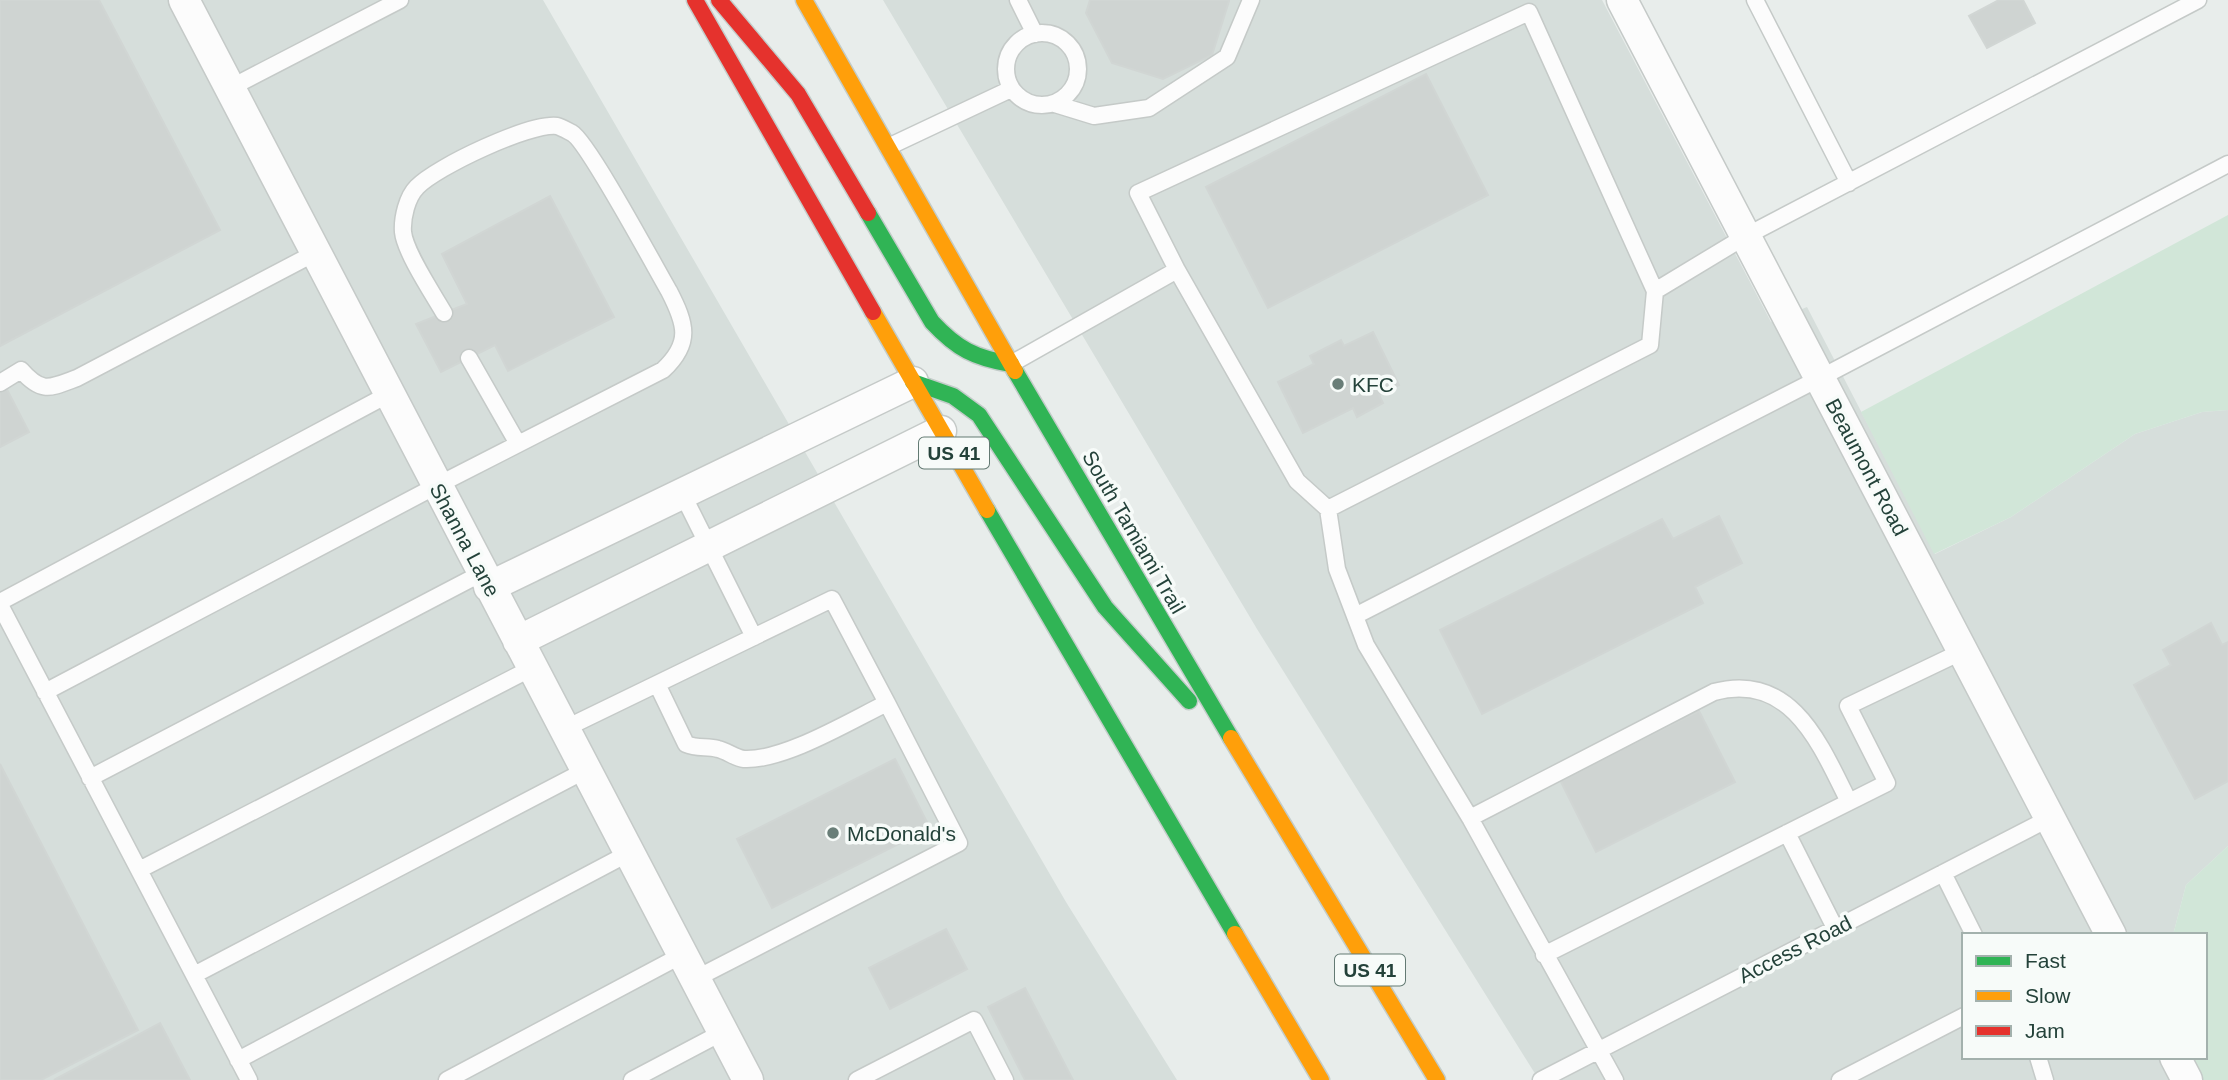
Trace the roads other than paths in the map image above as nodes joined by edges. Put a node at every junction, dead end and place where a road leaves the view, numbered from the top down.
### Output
1 (184, 0) edge
2 (400, 0) edge
3 (695, 0) edge
4 (719, 0) edge
5 (804, 0) edge
6 (1018, 0) edge
7 (1251, 0) edge
8 (1622, 0) edge
9 (1755, 0) edge
10 (2198, 0) edge
11 (1035, 34) junction
12 (230, 88) junction
13 (1011, 89) junction
14 (1055, 104) junction
15 (888, 147) junction
16 (2228, 164) edge
17 (1849, 183) junction
18 (1746, 236) junction
19 (315, 253) junction
20 (1177, 270) junction
21 (1655, 291) junction
22 (444, 313) dead end
23 (470, 358) dead end
24 (1011, 364) junction
25 (1820, 378) junction
26 (913, 382) junction
27 (0, 383) edge
28 (389, 394) junction
29 (941, 431) junction
30 (518, 444) junction
31 (436, 485) junction
32 (682, 493) junction
33 (1328, 509) junction
34 (709, 546) junction
35 (486, 580) junction
36 (0, 604) edge
37 (1355, 616) junction
38 (5, 627) edge
39 (754, 637) junction
40 (518, 641) junction
41 (1963, 651) junction
42 (532, 668) junction
43 (657, 684) junction
44 (46, 692) junction
45 (887, 703) junction
46 (564, 729) junction
47 (1247, 766) junction
48 (586, 770) junction
49 (90, 778) junction
50 (1849, 802) junction
51 (1470, 818) junction
52 (2050, 818) junction
53 (1787, 833) junction
54 (629, 853) junction
55 (139, 870) junction
56 (1942, 873) junction
57 (1835, 928) junction
58 (1973, 933) edge
59 (2110, 933) edge
60 (1544, 955) junction
61 (689, 967) junction
62 (194, 975) junction
63 (1962, 1018) edge
64 (723, 1032) junction
65 (1599, 1050) junction
66 (2039, 1059) edge
67 (2176, 1059) edge
68 (239, 1060) junction
69 (249, 1080) edge
70 (447, 1080) edge
71 (632, 1080) edge
72 (748, 1080) edge
73 (857, 1080) edge
74 (1005, 1080) edge
75 (1321, 1080) edge
76 (1437, 1080) edge
77 (1541, 1080) edge
78 (1615, 1080) edge
79 (1840, 1080) edge
80 (2045, 1080) edge
81 (2187, 1080) edge

1 - 12 street, Shanna Lane
2 - 12 lane
3 - 26 main road, US 41
4 - 24 main road
5 - 15 main road, South Tamiami Trail / US 41
6 - 11 lane
7 - 14 lane
8 - 18 street, Beaumont Road
9 - 17 lane
10 - 17 lane
11 - 13 lane
11 - 14 lane
12 - 19 street, Shanna Lane
13 - 14 lane
13 - 15 lane
15 - 24 main road, South Tamiami Trail / US 41
16 - 25 lane
17 - 18 lane
18 - 21 lane
18 - 25 street, Beaumont Road
19 - 27 lane
19 - 28 street, Shanna Lane
20 - 21 lane
20 - 24 lane
20 - 33 lane
21 - 33 lane
22 - 30 lane
23 - 30 lane
24 - 47 main road, South Tamiami Trail / US 41
25 - 37 lane
25 - 41 street, Beaumont Road
26 - 29 main road, US 41
26 - 32 street
26 - 47 main road
28 - 31 street, Shanna Lane
28 - 36 lane
29 - 34 street
29 - 75 main road, US 41
30 - 31 lane
31 - 35 street, Shanna Lane
31 - 44 lane
32 - 34 lane
32 - 35 street
33 - 37 lane
34 - 39 lane
34 - 40 street
35 - 40 street, Shanna Lane
35 - 49 lane
36 - 38 lane
37 - 51 lane
38 - 44 lane
39 - 43 lane
39 - 45 lane
40 - 42 street, Shanna Lane
41 - 50 lane
41 - 52 street, Beaumont Road
42 - 46 street, Shanna Lane
42 - 55 lane
43 - 45 lane
43 - 46 lane
44 - 49 lane
45 - 61 lane
46 - 48 street, Shanna Lane
47 - 76 main road, South Tamiami Trail / US 41
48 - 54 street, Shanna Lane
48 - 62 lane
49 - 55 lane
50 - 51 lane
50 - 53 lane
51 - 60 lane
52 - 56 lane, Access Road
52 - 59 street, Beaumont Road
53 - 57 lane
53 - 60 lane
54 - 61 street, Shanna Lane
54 - 68 lane
55 - 62 lane
56 - 57 lane, Access Road
56 - 58 lane
57 - 65 lane, Access Road
60 - 65 lane
61 - 64 street, Shanna Lane
61 - 70 lane
62 - 68 lane
63 - 79 lane
64 - 71 lane
64 - 72 street, Shanna Lane
65 - 77 lane, Access Road
65 - 78 lane
66 - 80 lane
67 - 81 street
68 - 69 lane
73 - 74 lane

